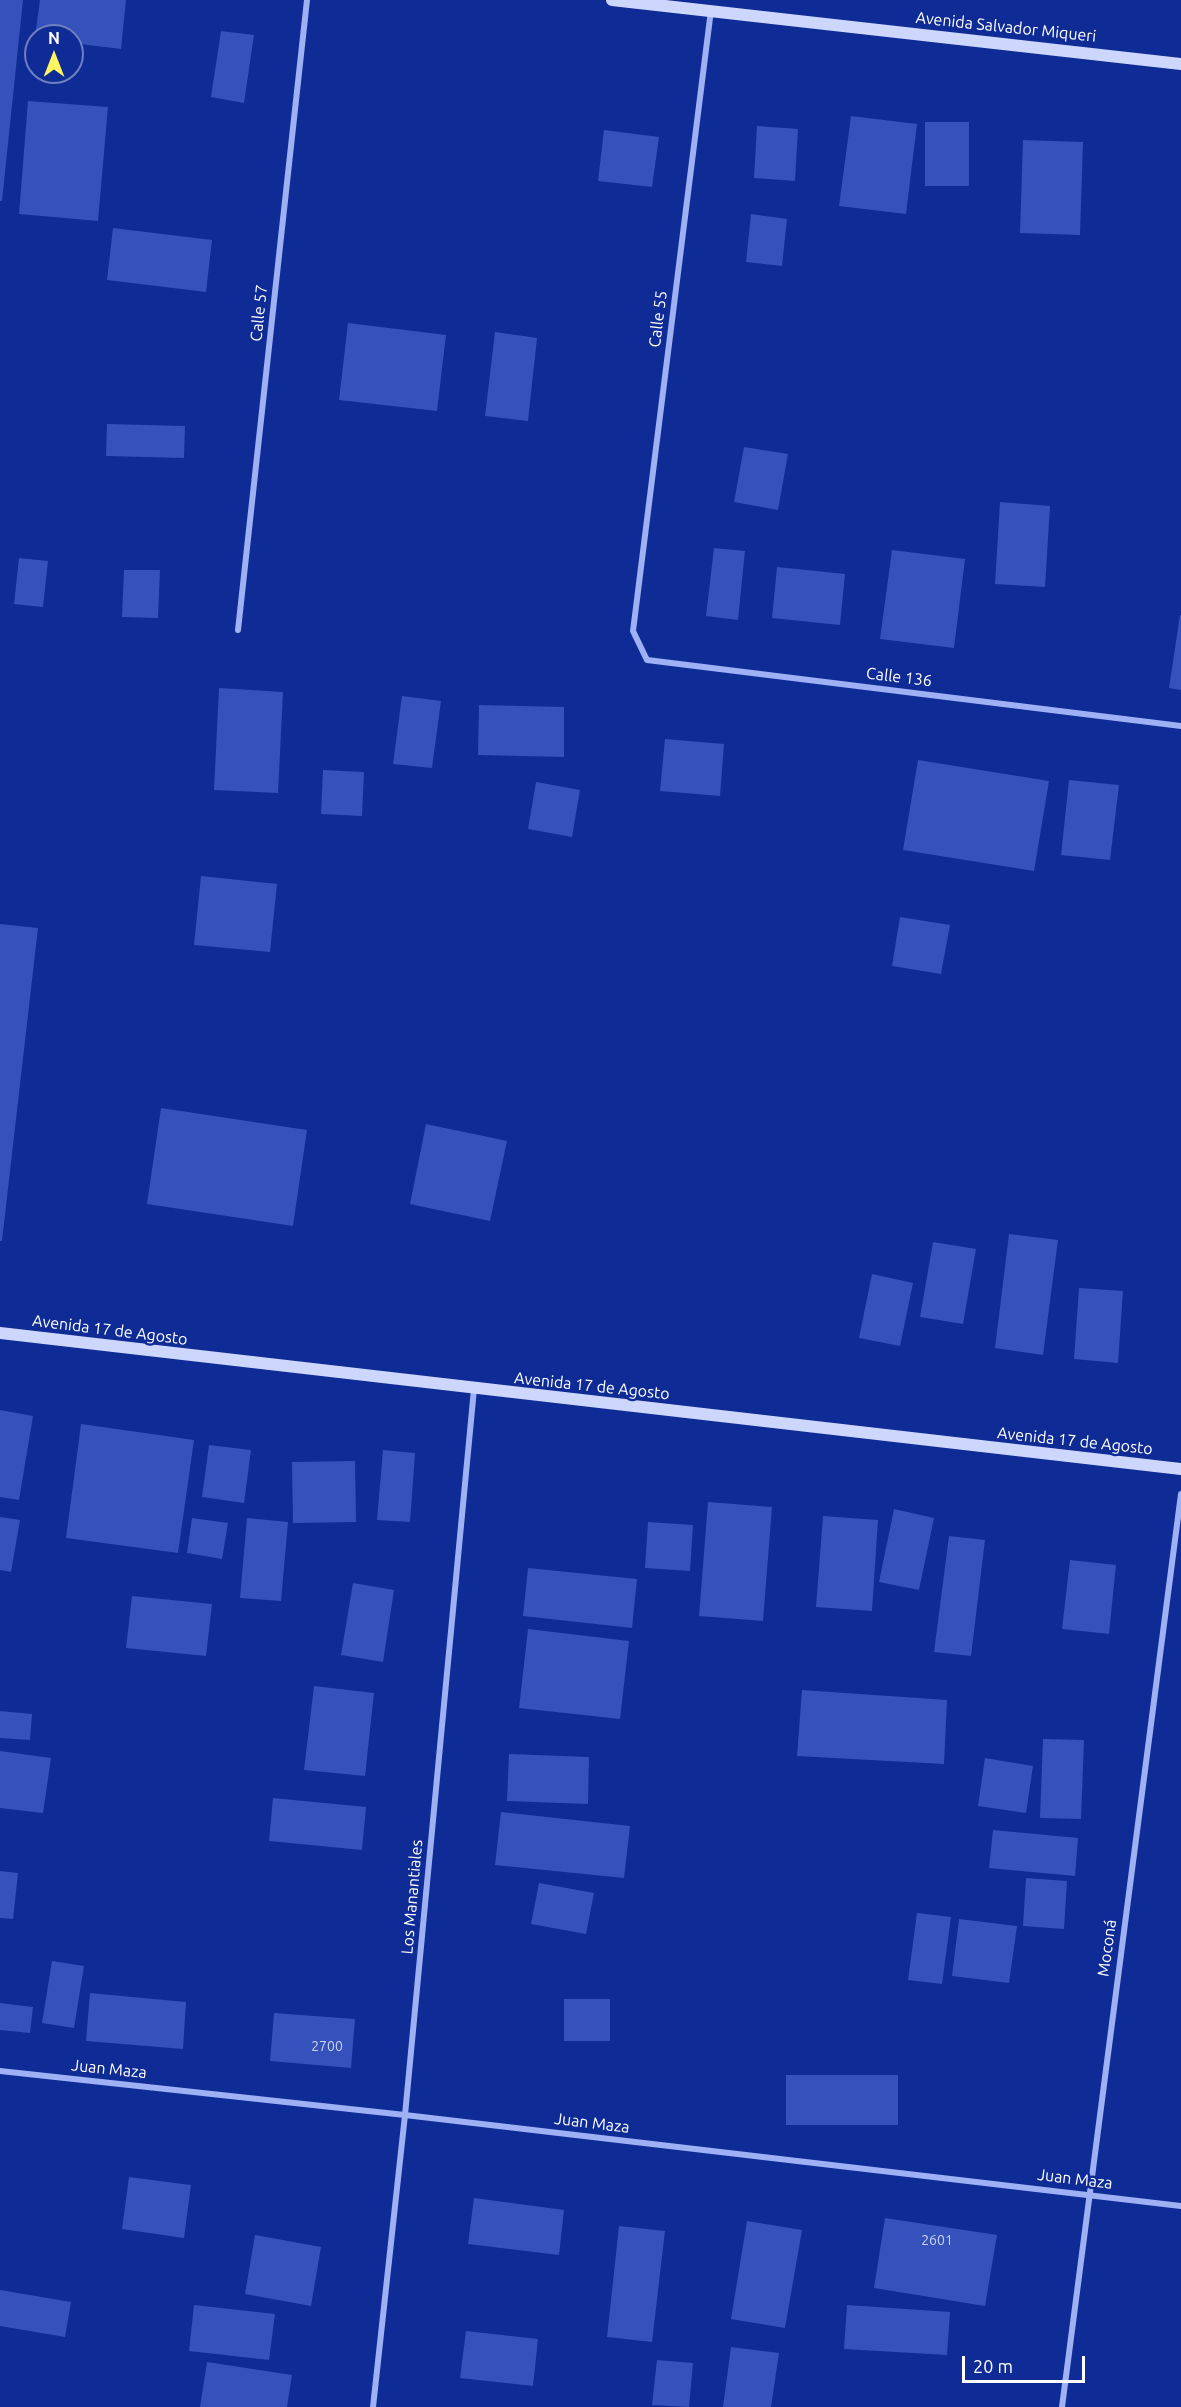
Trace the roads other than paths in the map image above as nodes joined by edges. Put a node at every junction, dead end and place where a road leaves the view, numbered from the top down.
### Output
1 (307, 0) edge
2 (612, 0) edge
3 (711, 10) junction
4 (1181, 64) edge
5 (238, 630) dead end
6 (633, 631) joint
7 (1181, 726) edge
8 (0, 1334) edge
9 (474, 1389) junction
10 (1181, 1469) edge
11 (1181, 1494) edge
12 (0, 2071) edge
13 (405, 2115) junction
14 (1088, 2194) junction
15 (1181, 2206) edge
16 (374, 2407) edge
17 (1062, 2407) edge

1 - 5 street, Calle 57
2 - 3 main road, Avenida Salvador Miqueri
3 - 4 main road, Avenida Salvador Miqueri
3 - 6 street, Calle 55
6 - 7 street, Calle 136
8 - 9 main road, Avenida 17 de Agosto
9 - 10 main road, Avenida 17 de Agosto
9 - 13 street, Los Manantiales
11 - 14 street, Moconá
12 - 13 street, Juan Maza
13 - 14 street, Juan Maza
13 - 16 street, Los Manantiales
14 - 15 street, Juan Maza
14 - 17 street, Moconá

